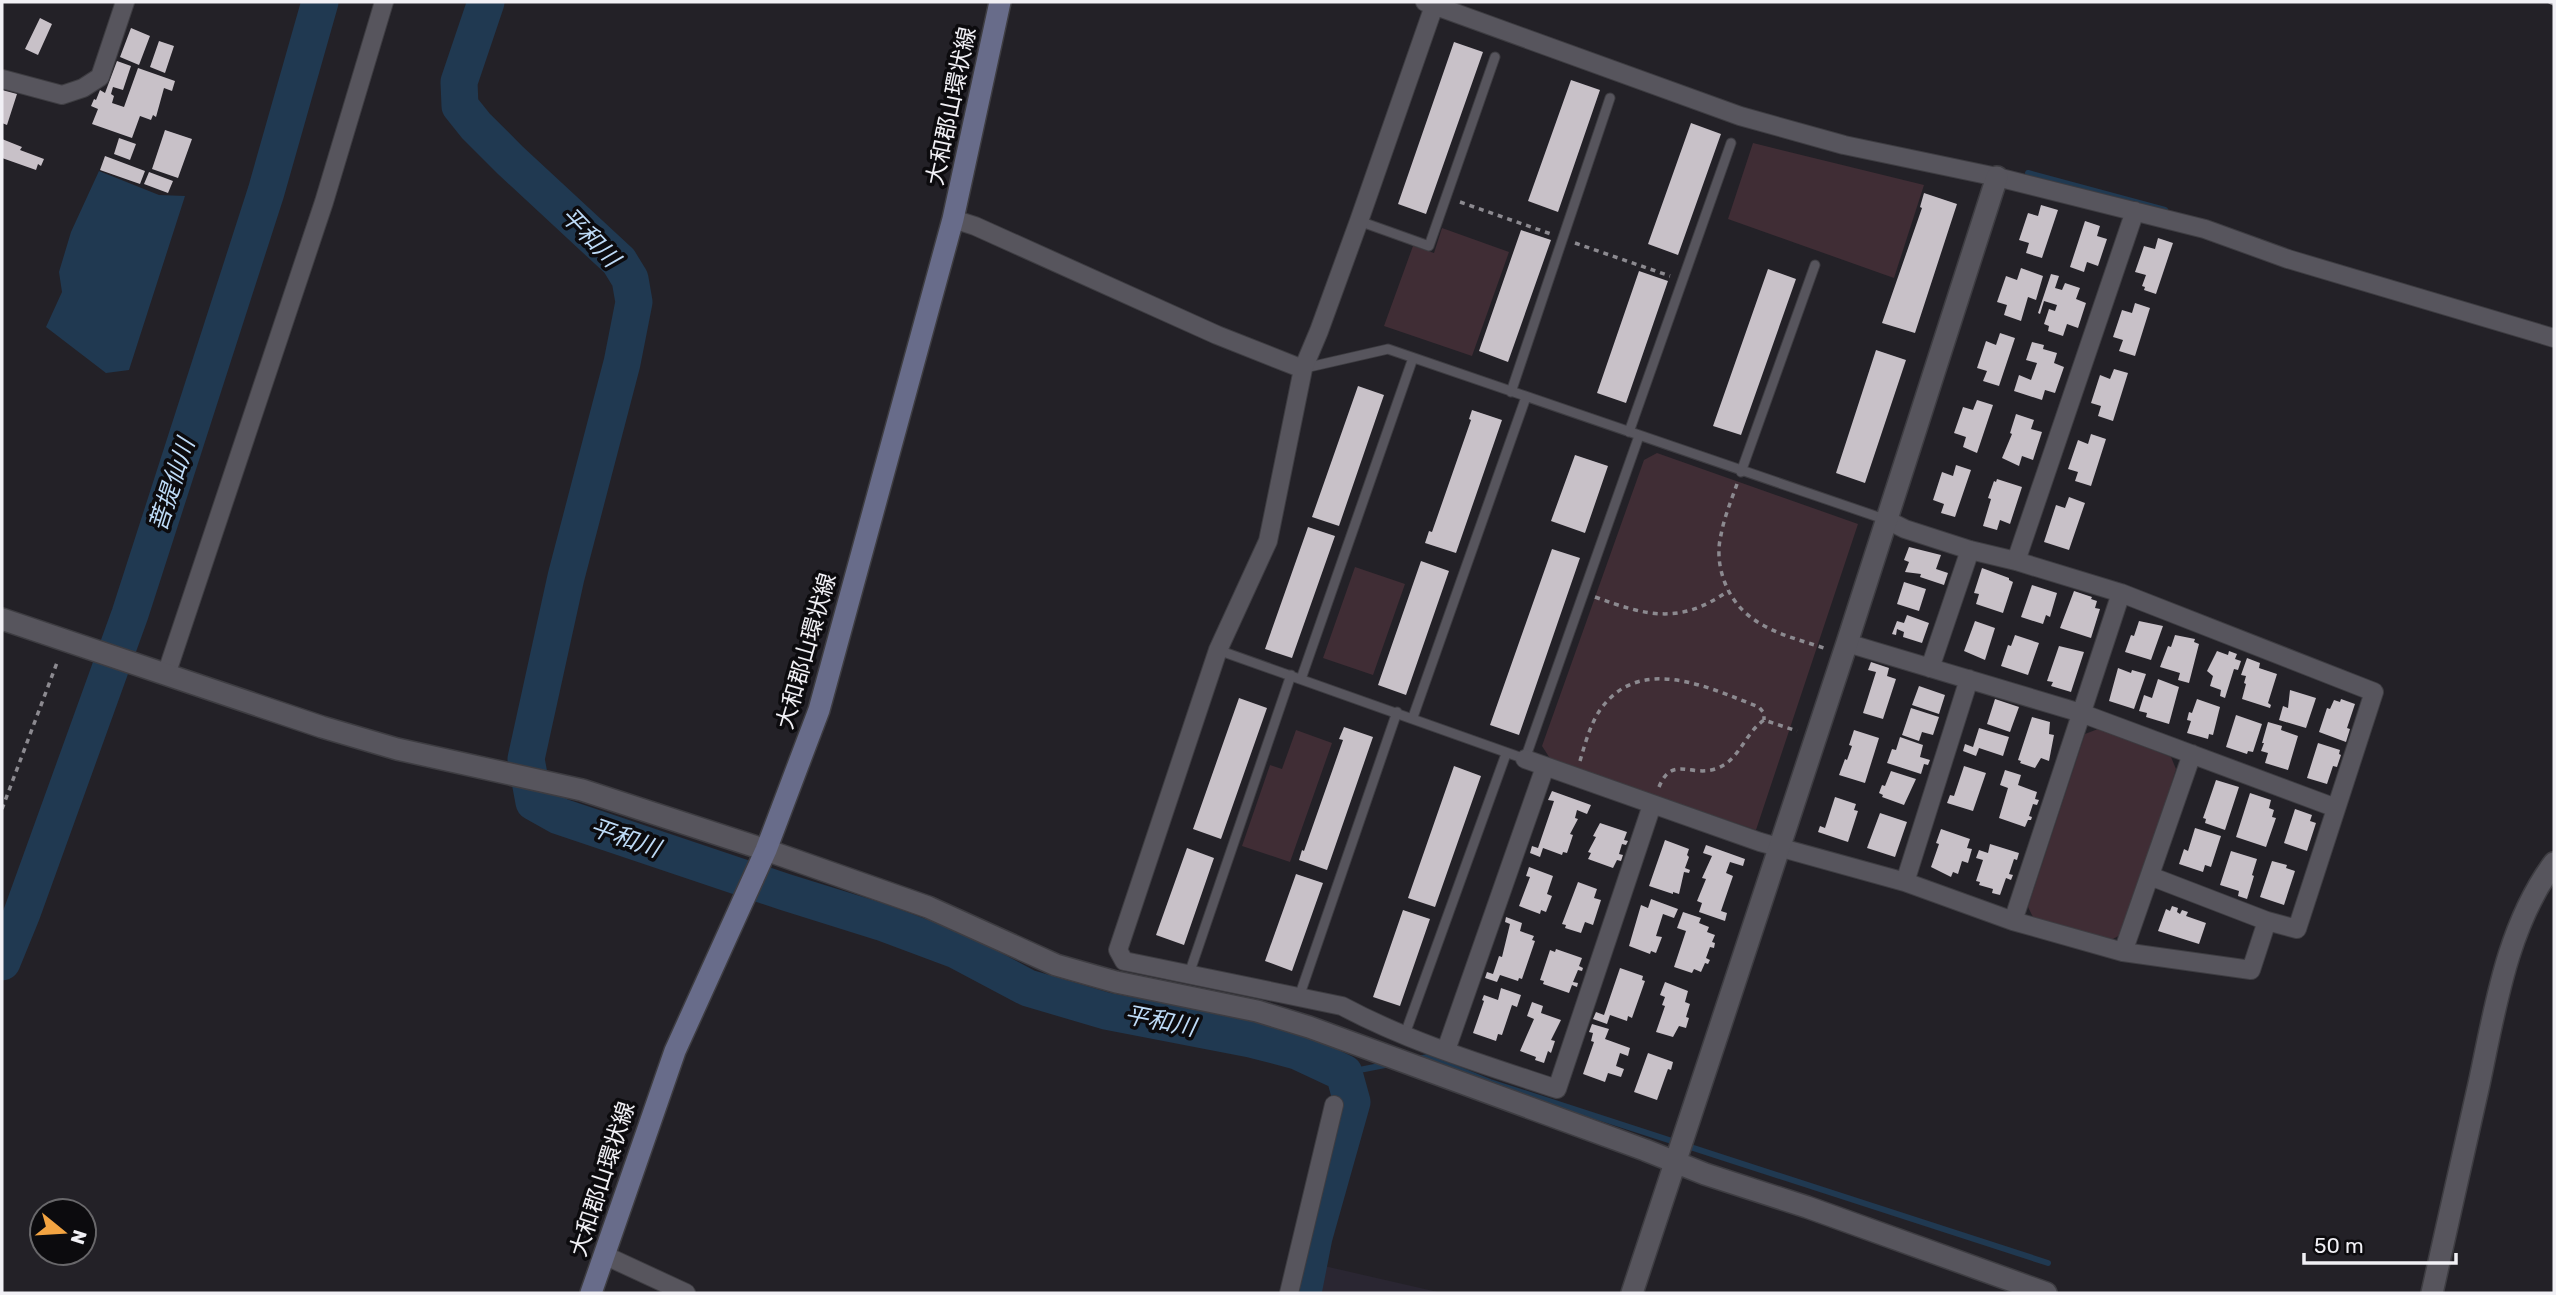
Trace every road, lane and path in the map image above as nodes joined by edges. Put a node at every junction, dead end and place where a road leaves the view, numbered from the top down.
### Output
1 (125, 2) edge
2 (384, 2) edge
3 (1000, 2) edge
4 (2549, 2) edge
5 (1428, 4) edge
6 (2554, 4) edge
7 (1495, 57) dead end
8 (2, 79) edge
9 (1610, 98) dead end
10 (1731, 143) dead end
11 (1997, 177) junction
12 (2135, 211) junction
13 (953, 219) junction
14 (1359, 221) junction
15 (1815, 265) dead end
16 (2554, 338) edge
17 (1413, 358) junction
18 (1303, 369) junction
19 (1511, 392) junction
20 (1526, 397) junction
21 (1629, 432) junction
22 (1639, 436) junction
23 (1741, 472) junction
24 (1738, 482) dead end
25 (1887, 520) junction
26 (1970, 550) junction
27 (2016, 561) junction
28 (1728, 591) junction
29 (2121, 593) junction
30 (1597, 598) dead end
31 (2, 620) edge
32 (1847, 643) junction
33 (71, 644) junction
34 (1824, 649) dead end
35 (1218, 650) junction
36 (1930, 668) junction
37 (161, 673) junction
38 (1296, 677) junction
39 (1969, 679) junction
40 (1397, 712) junction
41 (2081, 713) junction
42 (1413, 718) junction
43 (1764, 720) junction
44 (1797, 731) dead end
45 (1506, 754) junction
46 (2192, 754) junction
47 (1525, 759) junction
48 (1545, 767) junction
49 (1574, 778) junction
50 (1652, 805) junction
51 (2336, 808) junction
52 (2, 809) edge
53 (1779, 848) junction
54 (766, 850) junction
55 (2554, 863) edge
56 (2150, 876) junction
57 (1905, 882) junction
58 (2013, 921) junction
59 (2267, 921) junction
60 (2123, 952) junction
61 (1189, 974) junction
62 (1299, 997) junction
63 (1405, 1034) junction
64 (1446, 1050) junction
65 (1334, 1105) dead end
66 (1675, 1161) junction
67 (604, 1255) junction
68 (591, 1293) edge
69 (685, 1293) edge
70 (1289, 1293) edge
71 (1632, 1293) edge
72 (2046, 1293) edge
73 (2432, 1293) edge

1 - 8 street
2 - 37 street
3 - 13 main road, 大和郡山環状線
4 - 6 path
5 - 11 street
5 - 14 street
7 - 14 lane
9 - 19 lane
10 - 21 lane
11 - 12 street
11 - 25 street
12 - 16 street
12 - 27 street
13 - 18 street
13 - 54 main road, 大和郡山環状線
14 - 18 street
15 - 23 lane
17 - 18 lane
17 - 19 lane
17 - 38 lane
18 - 35 street
19 - 20 lane
20 - 21 lane
20 - 42 lane
21 - 22 lane
22 - 23 lane
22 - 47 lane
23 - 25 lane
24 - 28 path
25 - 26 street
25 - 32 street
26 - 27 street
26 - 36 street
27 - 29 street
28 - 30 path
28 - 34 path
29 - 41 street
29 - 51 street
31 - 33 street
32 - 36 street
32 - 53 street
33 - 37 street
33 - 52 path
35 - 38 lane
35 - 61 street
36 - 39 street
37 - 54 street
38 - 40 lane
38 - 61 lane
39 - 41 street
39 - 57 street
40 - 42 lane
40 - 62 lane
41 - 46 street
41 - 58 street
42 - 45 lane
43 - 44 path
43 - 49 path
43 - 50 path
45 - 47 lane
45 - 63 lane
46 - 51 street
46 - 56 street
47 - 48 street
48 - 49 street
48 - 64 street
49 - 50 street
50 - 53 street
50 - 64 street
51 - 59 street
53 - 57 street
53 - 66 street
54 - 66 street
54 - 67 main road, 大和郡山環状線
55 - 73 street
56 - 59 street
56 - 60 street
57 - 58 street
58 - 60 street
59 - 60 street
61 - 62 street
62 - 63 street
63 - 64 street
65 - 70 street
66 - 71 street
66 - 72 street
67 - 68 main road, 大和郡山環状線
67 - 69 street

